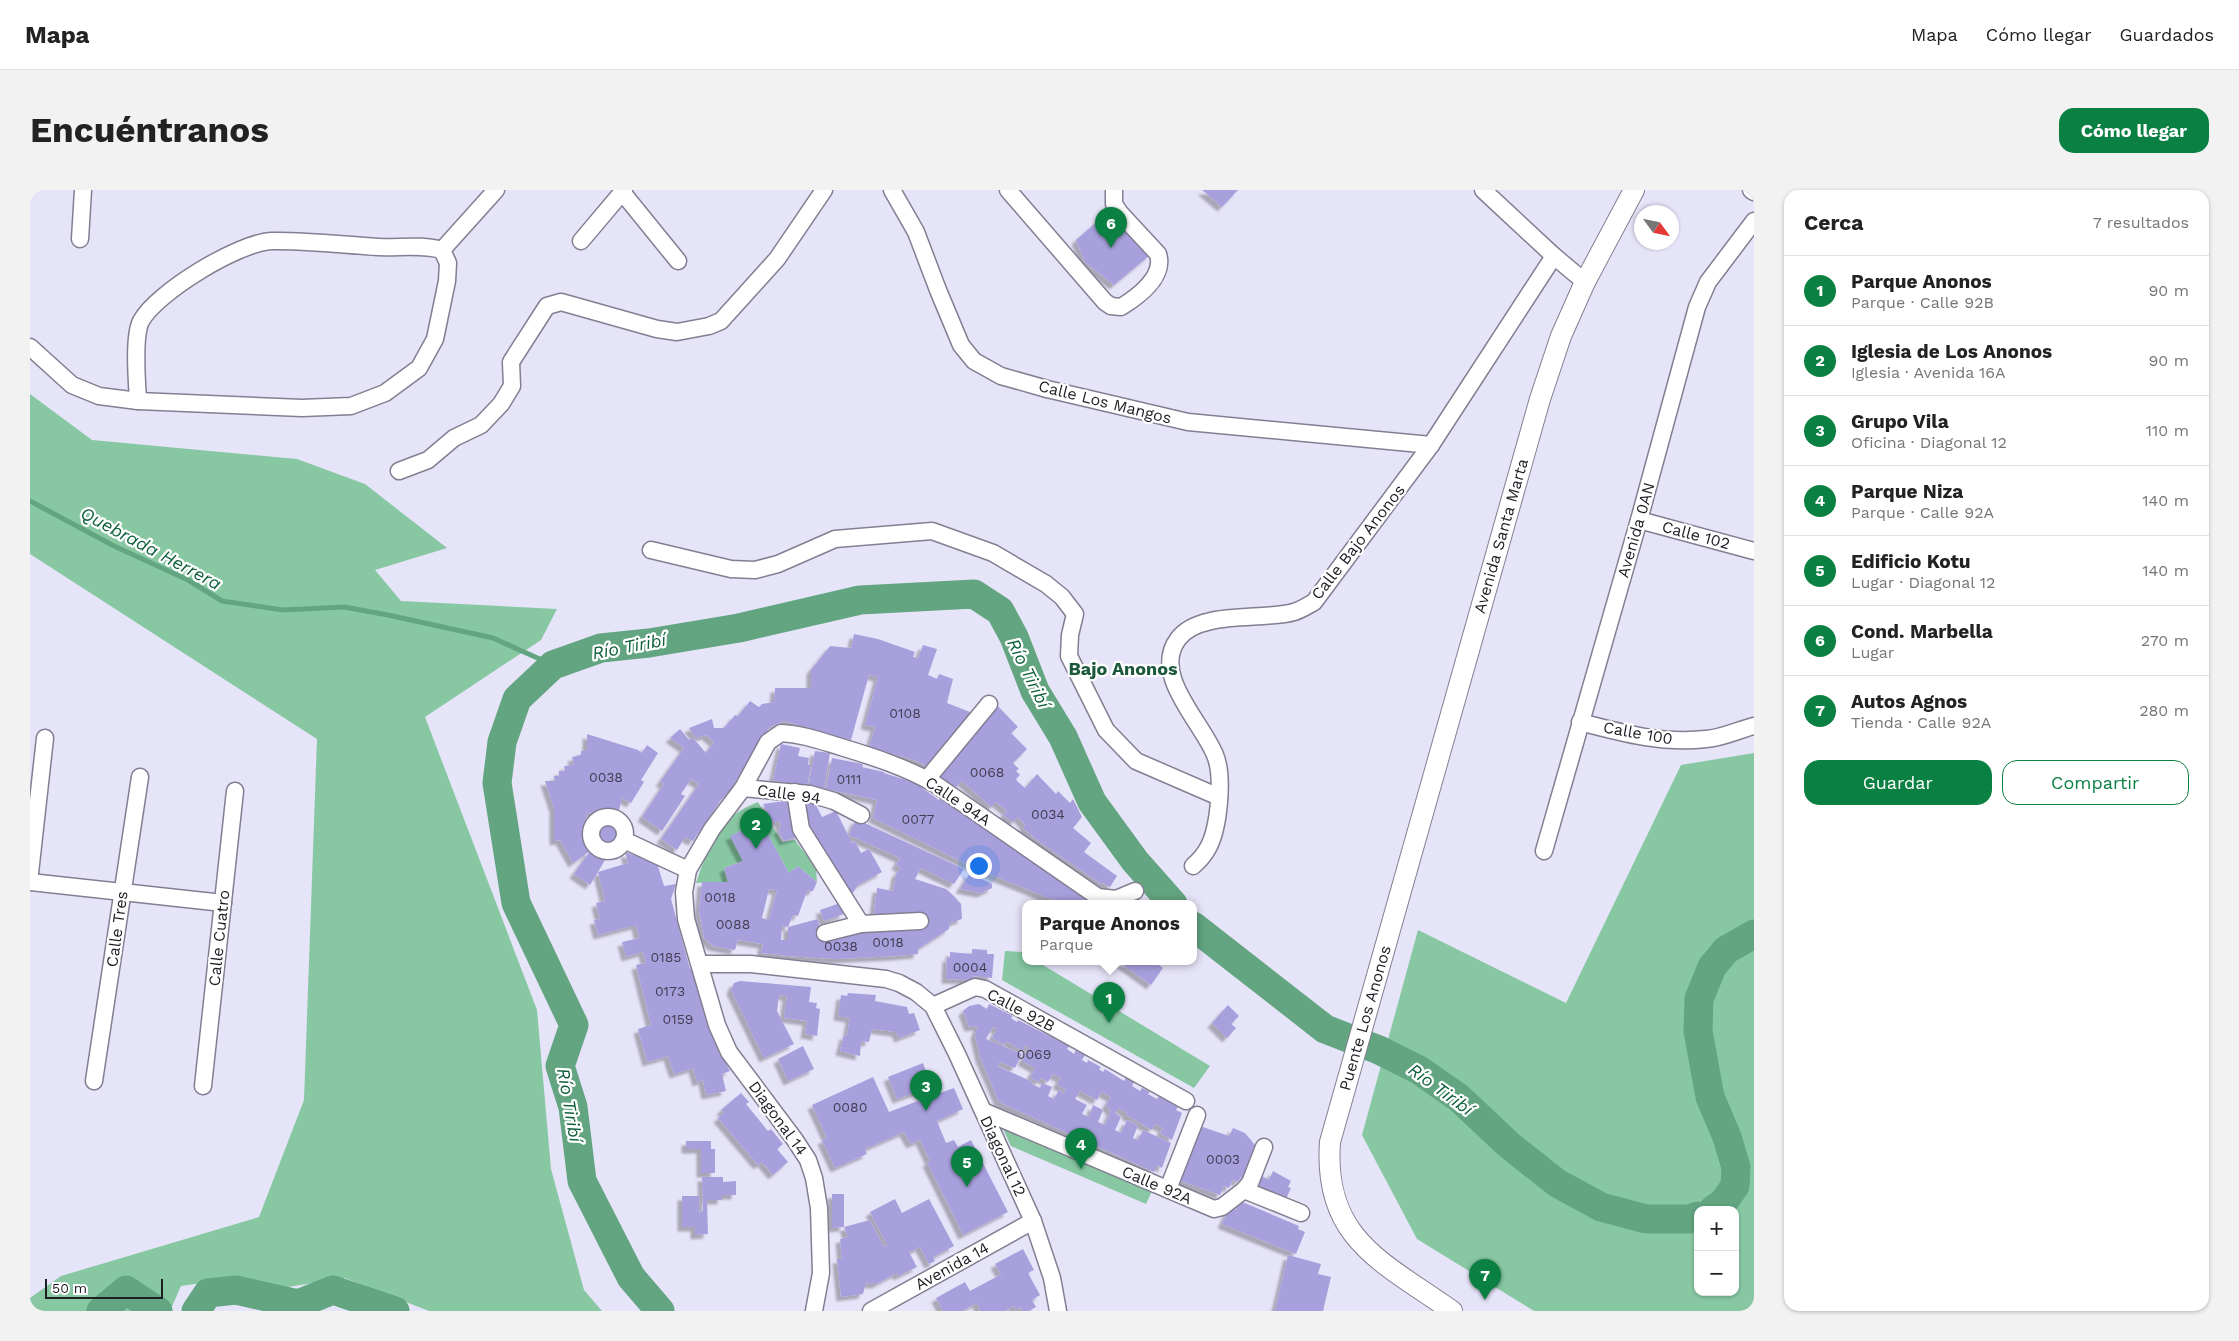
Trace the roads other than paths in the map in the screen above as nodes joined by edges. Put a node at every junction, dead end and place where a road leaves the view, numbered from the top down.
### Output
1 (83, 190) edge
2 (496, 190) edge
3 (824, 190) edge
4 (892, 190) edge
5 (1008, 190) edge
6 (1114, 190) edge
7 (1483, 190) edge
8 (1634, 190) edge
9 (623, 191) edge
10 (1754, 221) edge
11 (80, 239) dead end
12 (581, 241) dead end
13 (442, 250) junction
14 (1554, 256) junction
15 (678, 261) dead end
16 (1585, 282) junction
17 (30, 347) edge
18 (138, 401) junction
19 (1431, 444) junction
20 (399, 471) dead end
21 (1639, 520) junction
22 (651, 550) dead end
23 (1754, 551) edge
24 (989, 704) dead end
25 (1580, 722) junction
26 (1754, 726) edge
27 (45, 738) dead end
28 (140, 777) dead end
29 (927, 779) junction
30 (744, 788) junction
31 (235, 791) dead end
32 (795, 792) junction
33 (1219, 797) junction
34 (862, 815) dead end
35 (624, 840) dead end
36 (1544, 852) dead end
37 (1193, 866) dead end
38 (688, 870) junction
39 (30, 873) edge
40 (30, 882) edge
41 (1135, 891) dead end
42 (122, 892) junction
43 (1399, 894) joint
44 (223, 903) junction
45 (920, 921) dead end
46 (861, 924) junction
47 (825, 933) dead end
48 (700, 964) junction
49 (932, 1006) junction
50 (94, 1081) dead end
51 (202, 1086) dead end
52 (1186, 1101) dead end
53 (982, 1111) junction
54 (1197, 1115) dead end
55 (1264, 1147) dead end
56 (1168, 1189) junction
57 (1244, 1190) junction
58 (1301, 1213) dead end
59 (1033, 1221) junction
60 (814, 1311) edge
61 (871, 1311) edge
62 (1058, 1311) edge
63 (1452, 1311) edge

1 - 11 street
2 - 13 street
3 - 20 street
4 - 19 street, Calle Los Mangos
5 - 6 street
7 - 14 street
8 - 16 main road, Avenida Santa Marta
9 - 12 street
9 - 15 street
10 - 21 street, Avenida 0AN
13 - 18 street
13 - 18 street
14 - 16 street
14 - 19 street, Calle Bajo Anonos
16 - 43 main road, Avenida Santa Marta
17 - 18 street
19 - 33 street, Calle Bajo Anonos
21 - 23 street, Calle 102
21 - 25 street, Avenida 0AN
22 - 33 street
24 - 29 street
25 - 26 street, Calle 100
25 - 36 street, Avenida 0AN
27 - 39 street
28 - 42 street, Calle Tres
29 - 30 street, Calle 94A
29 - 41 street, Calle 94A
30 - 32 street, Calle 94
30 - 38 street
31 - 44 street, Calle Cuatro
32 - 34 street, Calle 94
32 - 46 street
33 - 37 street, Calle Bajo Anonos
35 - 38 street
38 - 48 street, Diagonal 14
40 - 42 street
42 - 44 street
42 - 50 street, Calle Tres
43 - 63 main road, Puente Los Anonos
44 - 51 street, Calle Cuatro
45 - 46 street
46 - 47 street
48 - 49 street
48 - 60 street, Diagonal 14
49 - 52 street, Calle 92B
49 - 53 street, Diagonal 12
53 - 56 street, Calle 92A
53 - 59 street, Diagonal 12
54 - 56 street
55 - 57 street
56 - 57 street, Calle 92A
57 - 58 street
59 - 61 street, Avenida 14
59 - 62 street, Diagonal 12

